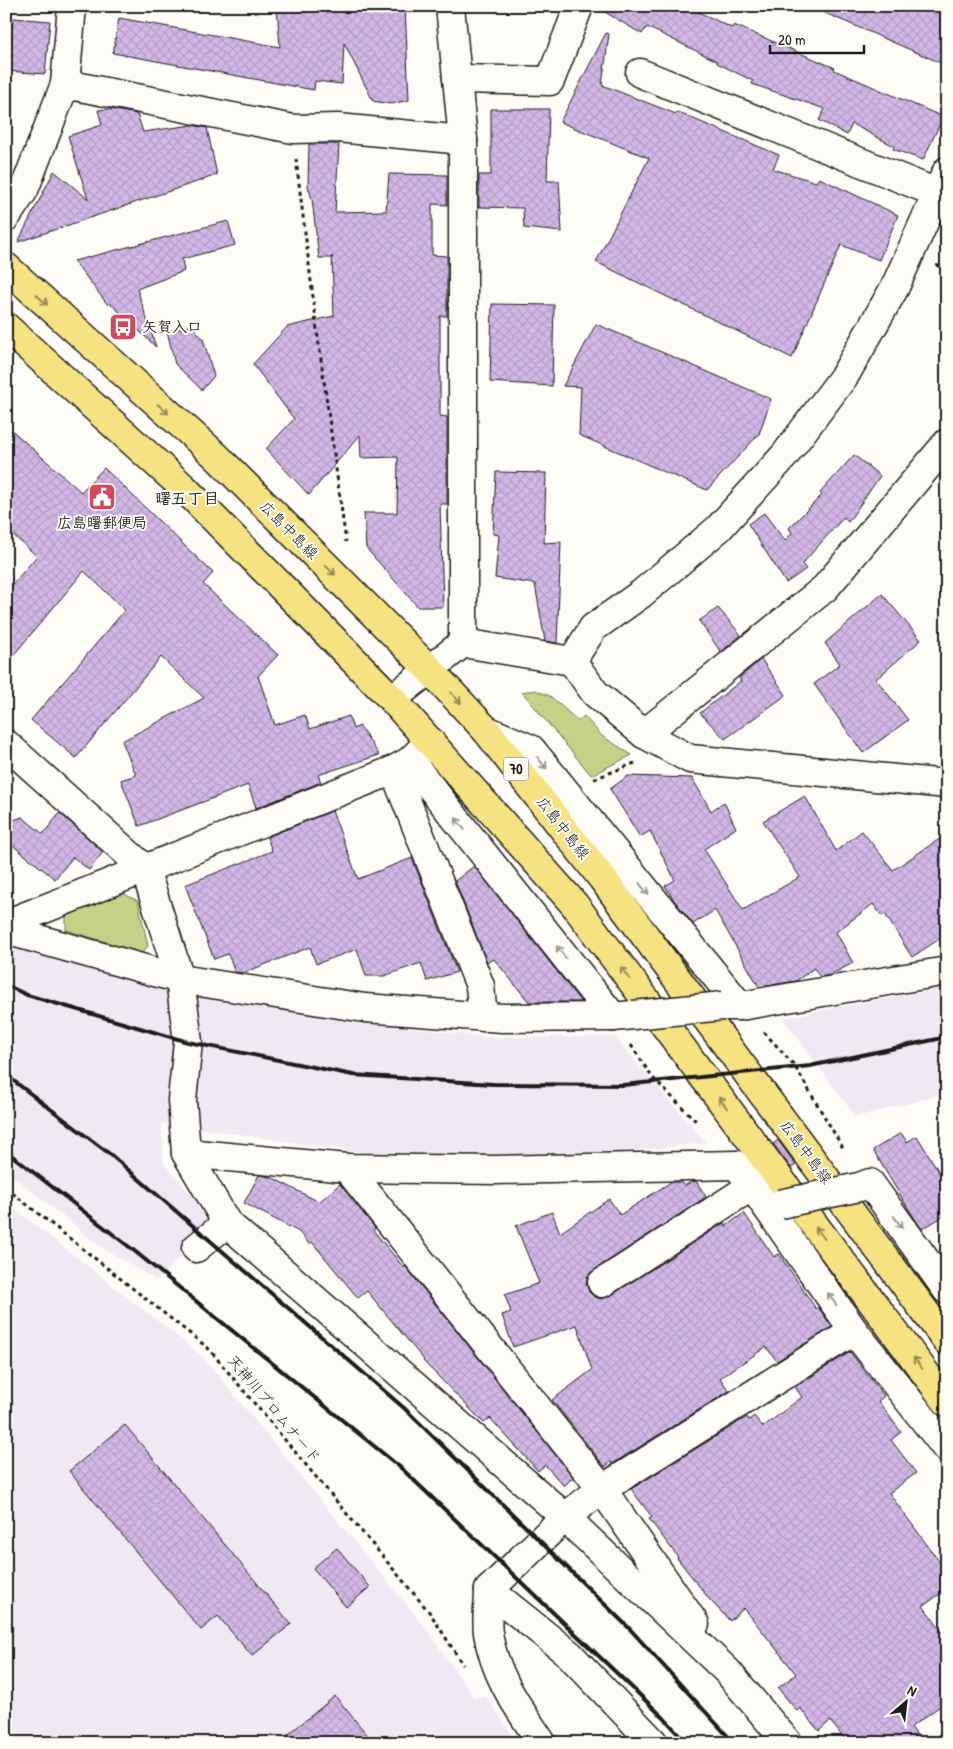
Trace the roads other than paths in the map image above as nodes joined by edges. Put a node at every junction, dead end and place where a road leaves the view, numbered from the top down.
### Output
1 (72, 6) edge
2 (450, 6) edge
3 (579, 6) edge
4 (640, 73) dead end
5 (457, 80) junction
6 (65, 84) junction
7 (463, 140) junction
8 (942, 182) edge
9 (6, 217) edge
10 (6, 267) edge
11 (6, 327) edge
12 (947, 443) edge
13 (463, 644) junction
14 (572, 661) junction
15 (429, 669) junction
16 (392, 699) junction
17 (486, 730) junction
18 (644, 734) junction
19 (430, 740) junction
20 (6, 744) edge
21 (402, 765) junction
22 (947, 784) edge
23 (145, 869) junction
24 (6, 924) edge
25 (6, 930) edge
26 (947, 971) edge
27 (180, 979) junction
28 (731, 1006) junction
29 (623, 1016) junction
30 (483, 1017) junction
31 (186, 1153) junction
32 (348, 1168) junction
33 (752, 1186) junction
34 (774, 1206) junction
35 (227, 1222) junction
36 (196, 1248) dead end
37 (602, 1283) dead end
38 (947, 1290) edge
39 (854, 1330) junction
40 (947, 1341) edge
41 (947, 1402) edge
42 (947, 1449) edge
43 (602, 1489) junction
44 (565, 1517) junction
45 (490, 1590) junction
46 (728, 1671) junction
47 (542, 1743) edge
48 (654, 1743) edge
49 (788, 1743) edge

1 - 6 street
2 - 5 street
3 - 5 street
4 - 8 street
5 - 7 street
6 - 7 street
6 - 9 street
7 - 13 street
8 - 14 street
10 -> 15 main road, 広島中島線 / 70
11 - 16 main road
12 - 18 street
13 - 14 street
13 - 15 street
14 - 18 street
15 - 16 street
15 -> 17 main road, 広島中島線 / 70
16 - 19 main road
17 -> 28 street
17 - 40 main road, 広島中島線 / 70
18 - 22 street
19 - 21 street
41 -> 19 main road
20 - 23 street
21 - 23 street
29 -> 21 street
21 - 30 street
23 - 24 street
23 - 27 street
25 - 27 street
26 - 28 street
27 - 30 street
27 - 31 street
28 - 29 street, bridge
29 - 30 street
31 - 32 street
31 - 35 street
32 - 33 street
32 - 43 street
33 - 34 street
33 - 37 street
34 -> 38 street, bridge
39 -> 34 street
35 - 36 street
35 - 44 street
39 - 42 street
39 - 43 street
43 - 44 street
43 - 46 street
44 - 45 street
44 - 46 street
45 - 47 street
45 - 48 street
46 - 49 street

